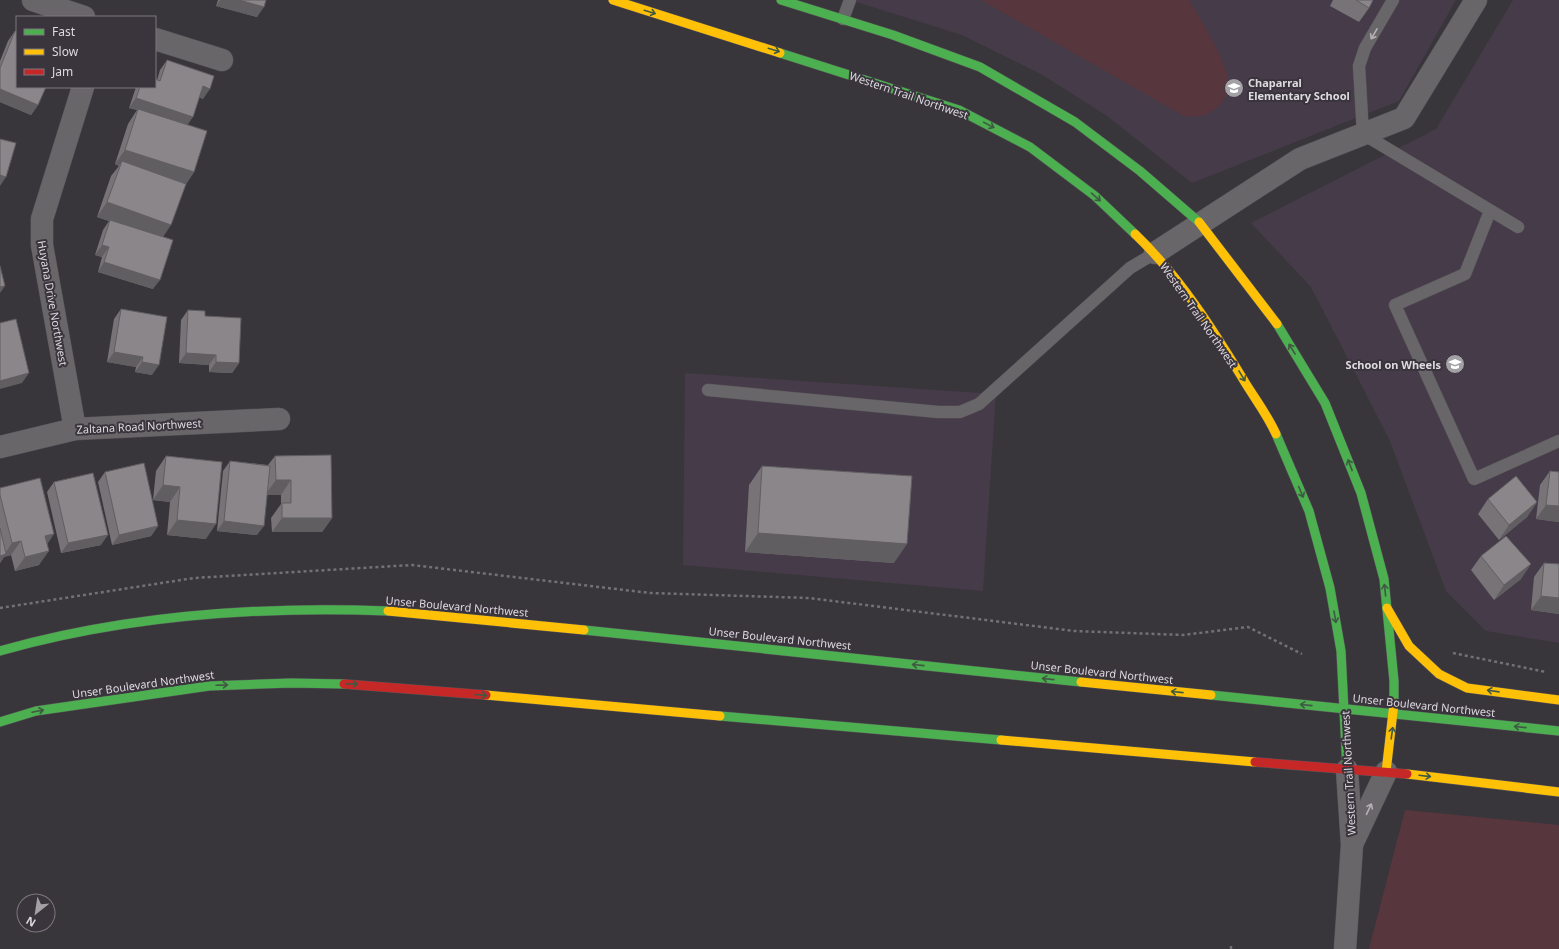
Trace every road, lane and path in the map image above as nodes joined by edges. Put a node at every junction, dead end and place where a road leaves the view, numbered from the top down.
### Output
1 (33, 0) edge
2 (612, 0) edge
3 (781, 0) edge
4 (850, 0) edge
5 (1394, 0) edge
6 (1476, 0) edge
7 (81, 16) edge
8 (843, 19) junction
9 (156, 39) edge
10 (222, 60) dead end
11 (83, 88) edge
12 (1363, 134) junction
13 (1490, 211) junction
14 (1201, 224) junction
15 (1518, 227) dead end
16 (1155, 253) junction
17 (708, 390) dead end
18 (279, 419) dead end
19 (75, 429) junction
20 (1559, 441) edge
21 (0, 447) edge
22 (0, 608) edge
23 (1387, 608) junction
24 (0, 651) edge
25 (1450, 652) dead end
26 (1302, 654) dead end
27 (1553, 673) dead end
28 (1559, 700) edge
29 (1345, 709) junction
30 (1394, 715) junction
31 (0, 722) edge
32 (1559, 731) edge
33 (1347, 770) junction
34 (1386, 772) junction
35 (1559, 792) edge
36 (1352, 845) junction
37 (1231, 943) dead end
38 (1231, 949) edge
39 (1345, 949) edge

1 - 7 street
2 -> 16 main road, Western Trail Northwest
3 - 8 main road, Western Trail Northwest
4 - 8 lane
5 -> 12 lane
6 - 12 street
8 - 14 main road, Western Trail Northwest
9 - 10 street
11 - 19 street, Huyana Drive Northwest
12 - 13 lane
12 - 14 street
13 - 15 lane
13 - 20 lane
14 - 16 street
23 -> 14 main road, Western Trail Northwest
16 - 17 lane
16 -> 29 main road, Western Trail Northwest
18 - 19 street, Zaltana Road Northwest
19 - 21 street, Zaltana Road Northwest
22 - 26 path
28 -> 23 main road
23 - 30 main road, Western Trail Northwest
29 -> 24 main road, Unser Boulevard Northwest
25 - 27 path
29 - 30 main road, Unser Boulevard Northwest
29 - 33 main road, Western Trail Northwest
32 -> 30 main road, Unser Boulevard Northwest
34 -> 30 main road, Western Trail Northwest
31 -> 33 main road, Unser Boulevard Northwest
33 - 34 main road, Unser Boulevard Northwest
33 - 36 street, Western Trail Northwest
34 -> 35 main road, Unser Boulevard Northwest
36 -> 34 street, Western Trail Northwest
36 - 39 street, Western Trail Northwest
37 - 38 path

